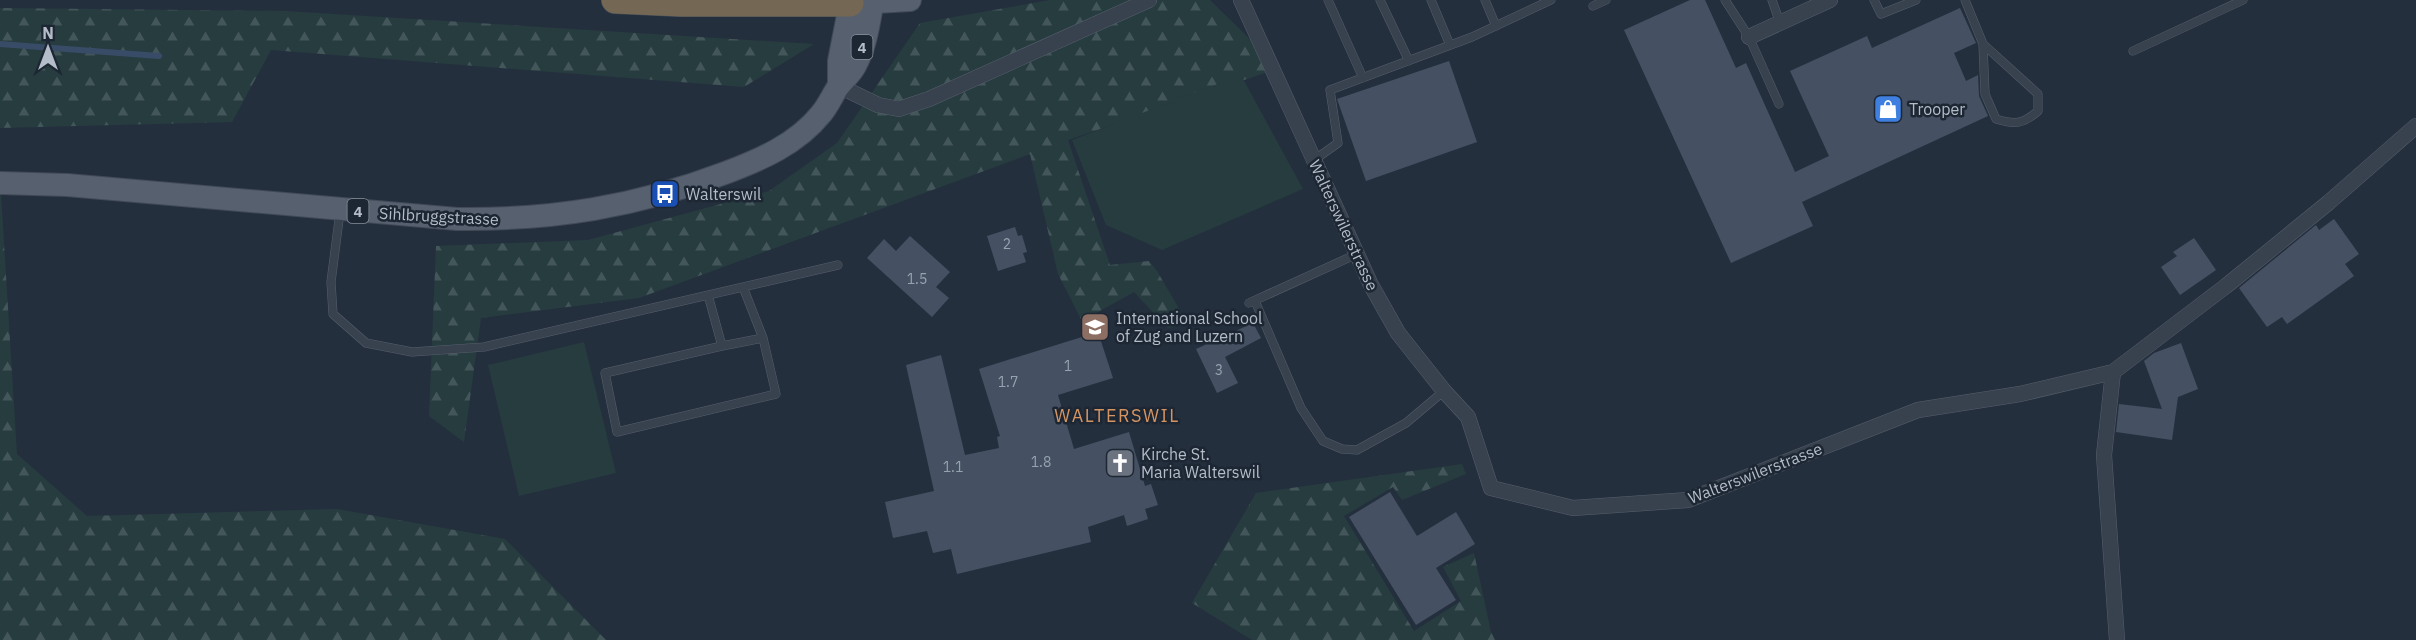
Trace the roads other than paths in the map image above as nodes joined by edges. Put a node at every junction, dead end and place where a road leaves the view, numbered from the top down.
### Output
1 (615, 0) edge
2 (910, 0) edge
3 (1149, 0) edge
4 (1242, 0) edge
5 (1328, 0) edge
6 (1380, 0) edge
7 (1431, 0) edge
8 (1485, 0) edge
9 (1528, 0) edge
10 (1551, 0) edge
11 (1606, 0) edge
12 (1725, 0) edge
13 (1772, 0) edge
14 (1830, 0) edge
15 (1874, 0) edge
16 (1916, 0) edge
17 (1965, 0) edge
18 (2243, 0) edge
19 (862, 2) edge
20 (1593, 6) dead end
21 (1532, 9) junction
22 (1780, 23) junction
23 (1496, 26) junction
24 (1749, 37) junction
25 (1983, 44) junction
26 (1450, 45) junction
27 (2133, 51) dead end
28 (1409, 61) junction
29 (1363, 78) junction
30 (839, 86) junction
31 (1779, 104) dead end
32 (2416, 126) edge
33 (1314, 159) junction
34 (0, 183) edge
35 (340, 209) junction
36 (1357, 254) junction
37 (838, 265) dead end
38 (743, 287) junction
39 (708, 295) junction
40 (762, 338) junction
41 (723, 346) junction
42 (2114, 372) junction
43 (1444, 391) junction
44 (2117, 640) edge

1 - 19 highway
2 - 19 main road
3 - 30 street
4 - 33 street, Walterswilerstrasse
5 - 29 lane
6 - 28 lane
7 - 26 lane
8 - 23 lane
9 - 21 lane
10 - 21 lane
11 - 20 lane
12 - 24 lane
13 - 22 lane
14 - 22 street
15 - 16 lane
17 - 25 lane
18 - 27 lane
19 - 30 main road, 4
21 - 23 lane
22 - 24 street
23 - 26 lane
24 - 31 lane
25 - 25 lane
26 - 28 lane
28 - 29 lane
29 - 33 lane
30 - 35 main road, Sihlbruggstrasse / 4
32 - 42 street
33 - 36 street, Walterswilerstrasse
34 - 35 main road, Sihlbruggstrasse / 4
35 - 39 lane
36 - 43 street, Walterswilerstrasse
36 - 43 lane
37 - 38 lane
38 - 39 lane
38 - 40 lane
39 - 41 lane
40 - 41 lane
40 - 41 lane
42 - 43 street, Walterswilerstrasse
42 - 44 street

